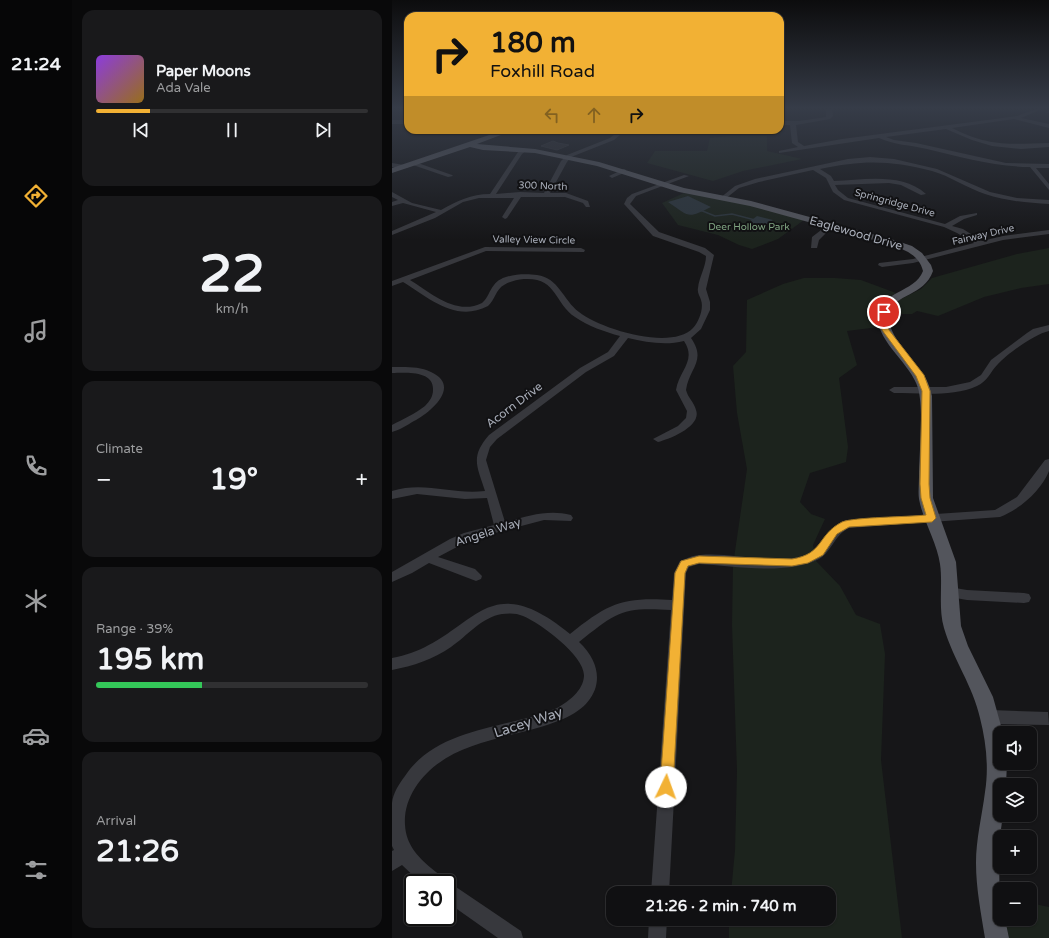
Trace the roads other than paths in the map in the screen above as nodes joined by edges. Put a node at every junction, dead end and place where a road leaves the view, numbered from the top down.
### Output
1 (448, 153) edge
2 (521, 153) edge
3 (539, 153) edge
4 (579, 153) edge
5 (951, 153) edge
6 (567, 158) junction
7 (392, 165) edge
8 (411, 165) junction
9 (1032, 166) junction
10 (1049, 166) edge
11 (814, 168) junction
12 (392, 171) edge
13 (624, 171) junction
14 (450, 176) dead end
15 (612, 176) dead end
16 (686, 176) dead end
17 (771, 177) junction
18 (778, 182) dead end
19 (832, 183) junction
20 (663, 184) junction
21 (1049, 188) edge
22 (392, 194) edge
23 (493, 194) junction
24 (520, 194) junction
25 (923, 194) dead end
26 (546, 195) junction
27 (723, 198) junction
28 (404, 200) junction
29 (1049, 202) edge
30 (392, 204) edge
31 (588, 206) dead end
32 (443, 212) junction
33 (975, 214) dead end
34 (506, 217) dead end
35 (831, 225) junction
36 (946, 226) junction
37 (1049, 232) edge
38 (392, 233) edge
39 (981, 244) junction
40 (814, 246) dead end
41 (581, 250) dead end
42 (922, 258) junction
43 (882, 265) dead end
44 (403, 279) junction
45 (392, 284) edge
46 (1049, 328) edge
47 (626, 334) junction
48 (686, 337) junction
49 (392, 370) edge
50 (894, 390) dead end
51 (926, 391) junction
52 (392, 429) edge
53 (658, 439) dead end
54 (1049, 462) edge
55 (490, 494) junction
56 (392, 495) edge
57 (567, 518) dead end
58 (932, 518) junction
59 (501, 527) junction
60 (429, 558) junction
61 (476, 576) dead end
62 (392, 577) edge
63 (949, 592) junction
64 (1024, 598) dead end
65 (678, 606) junction
66 (570, 642) junction
67 (392, 664) edge
68 (990, 717) junction
69 (1048, 719) edge
70 (397, 858) edge
71 (424, 874) edge
72 (660, 886) edge
73 (456, 897) edge
74 (658, 926) edge
75 (514, 938) edge
76 (657, 938) edge
77 (997, 938) edge

1 - 8 main road
2 - 23 street
3 - 6 main road, Eaglewood Drive
4 - 6 street
5 - 9 street
6 - 13 main road, Eaglewood Drive
6 - 26 street
7 - 8 street
8 - 12 main road
8 - 14 street
9 - 10 street
9 - 21 street
11 - 17 street
11 - 19 street, Springridge Drive
11 - 29 street
13 - 15 street
13 - 20 main road, Eaglewood Drive
16 - 20 street
17 - 18 street
17 - 27 street
19 - 25 street
19 - 36 street, Springridge Drive
20 - 27 main road, Eaglewood Drive
20 - 48 street
22 - 28 street
23 - 24 street, 300 North
23 - 32 street, 300 North
24 - 26 street, 300 North
24 - 34 street
26 - 31 street, 300 North
27 - 35 main road, Eaglewood Drive
28 - 30 street
28 - 32 street
32 - 38 street, 300 North
33 - 36 street
35 - 40 street
35 - 42 main road, Eaglewood Drive
36 - 39 street, Springridge Drive
37 - 39 street, Fairway Drive
39 - 42 street, Fairway Drive
41 - 44 street, Valley View Circle
42 - 43 street, Fairway Drive
42 - 51 main road
44 - 45 street
44 - 47 street
46 - 51 street
47 - 48 street
47 - 55 street, Acorn Drive
48 - 53 street
49 - 52 street
50 - 51 street
51 - 58 main road
54 - 58 street
55 - 56 street
55 - 59 street, Acorn Drive
57 - 59 street, Angela Way
58 - 63 main road
58 - 65 street
59 - 60 street, Angela Way
60 - 61 street
60 - 62 street, Angela Way
63 - 64 street
63 - 68 main road
65 - 66 street
65 - 72 street
66 - 67 street, Lacey Way
66 - 70 street, Lacey Way
68 - 69 street
68 - 77 main road
70 - 71 street, Lacey Way
73 - 75 street
74 - 76 street

